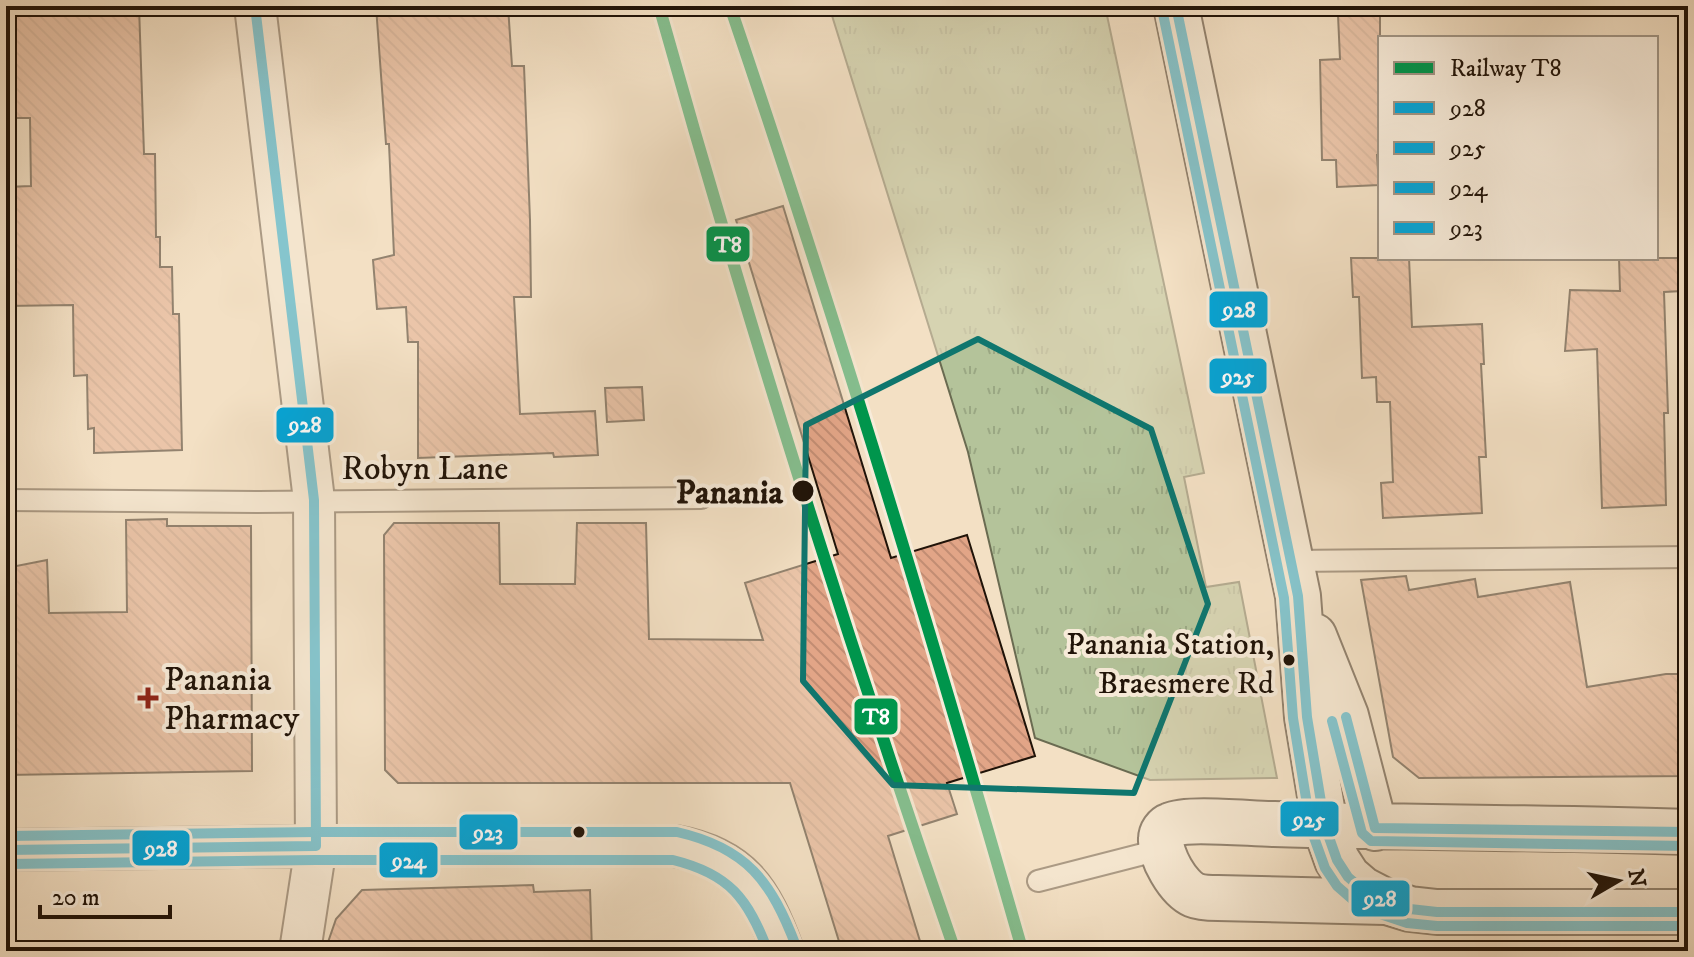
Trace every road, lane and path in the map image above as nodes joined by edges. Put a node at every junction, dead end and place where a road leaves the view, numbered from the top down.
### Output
1 (255, 6) edge
2 (1176, 6) edge
3 (701, 498) dead end
4 (6, 500) edge
5 (314, 500) junction
6 (1688, 557) edge
7 (1294, 578) junction
8 (1315, 826) junction
9 (1375, 828) junction
10 (1688, 832) edge
11 (316, 846) junction
12 (1163, 849) junction
13 (6, 850) edge
14 (1038, 881) dead end
15 (1387, 902) junction
16 (1688, 912) edge
17 (300, 951) edge
18 (783, 951) edge

1 - 5 street
2 - 7 street
3 - 5 lane, Robyn Lane
4 - 5 lane, Robyn Lane
5 - 11 street
6 - 7 lane
7 - 8 street
7 - 9 street
8 - 9 street
8 - 12 street
8 - 15 street
9 - 10 street
11 - 13 street
11 - 17 street
11 - 18 street
12 - 14 lane
12 - 15 street
15 - 16 street

